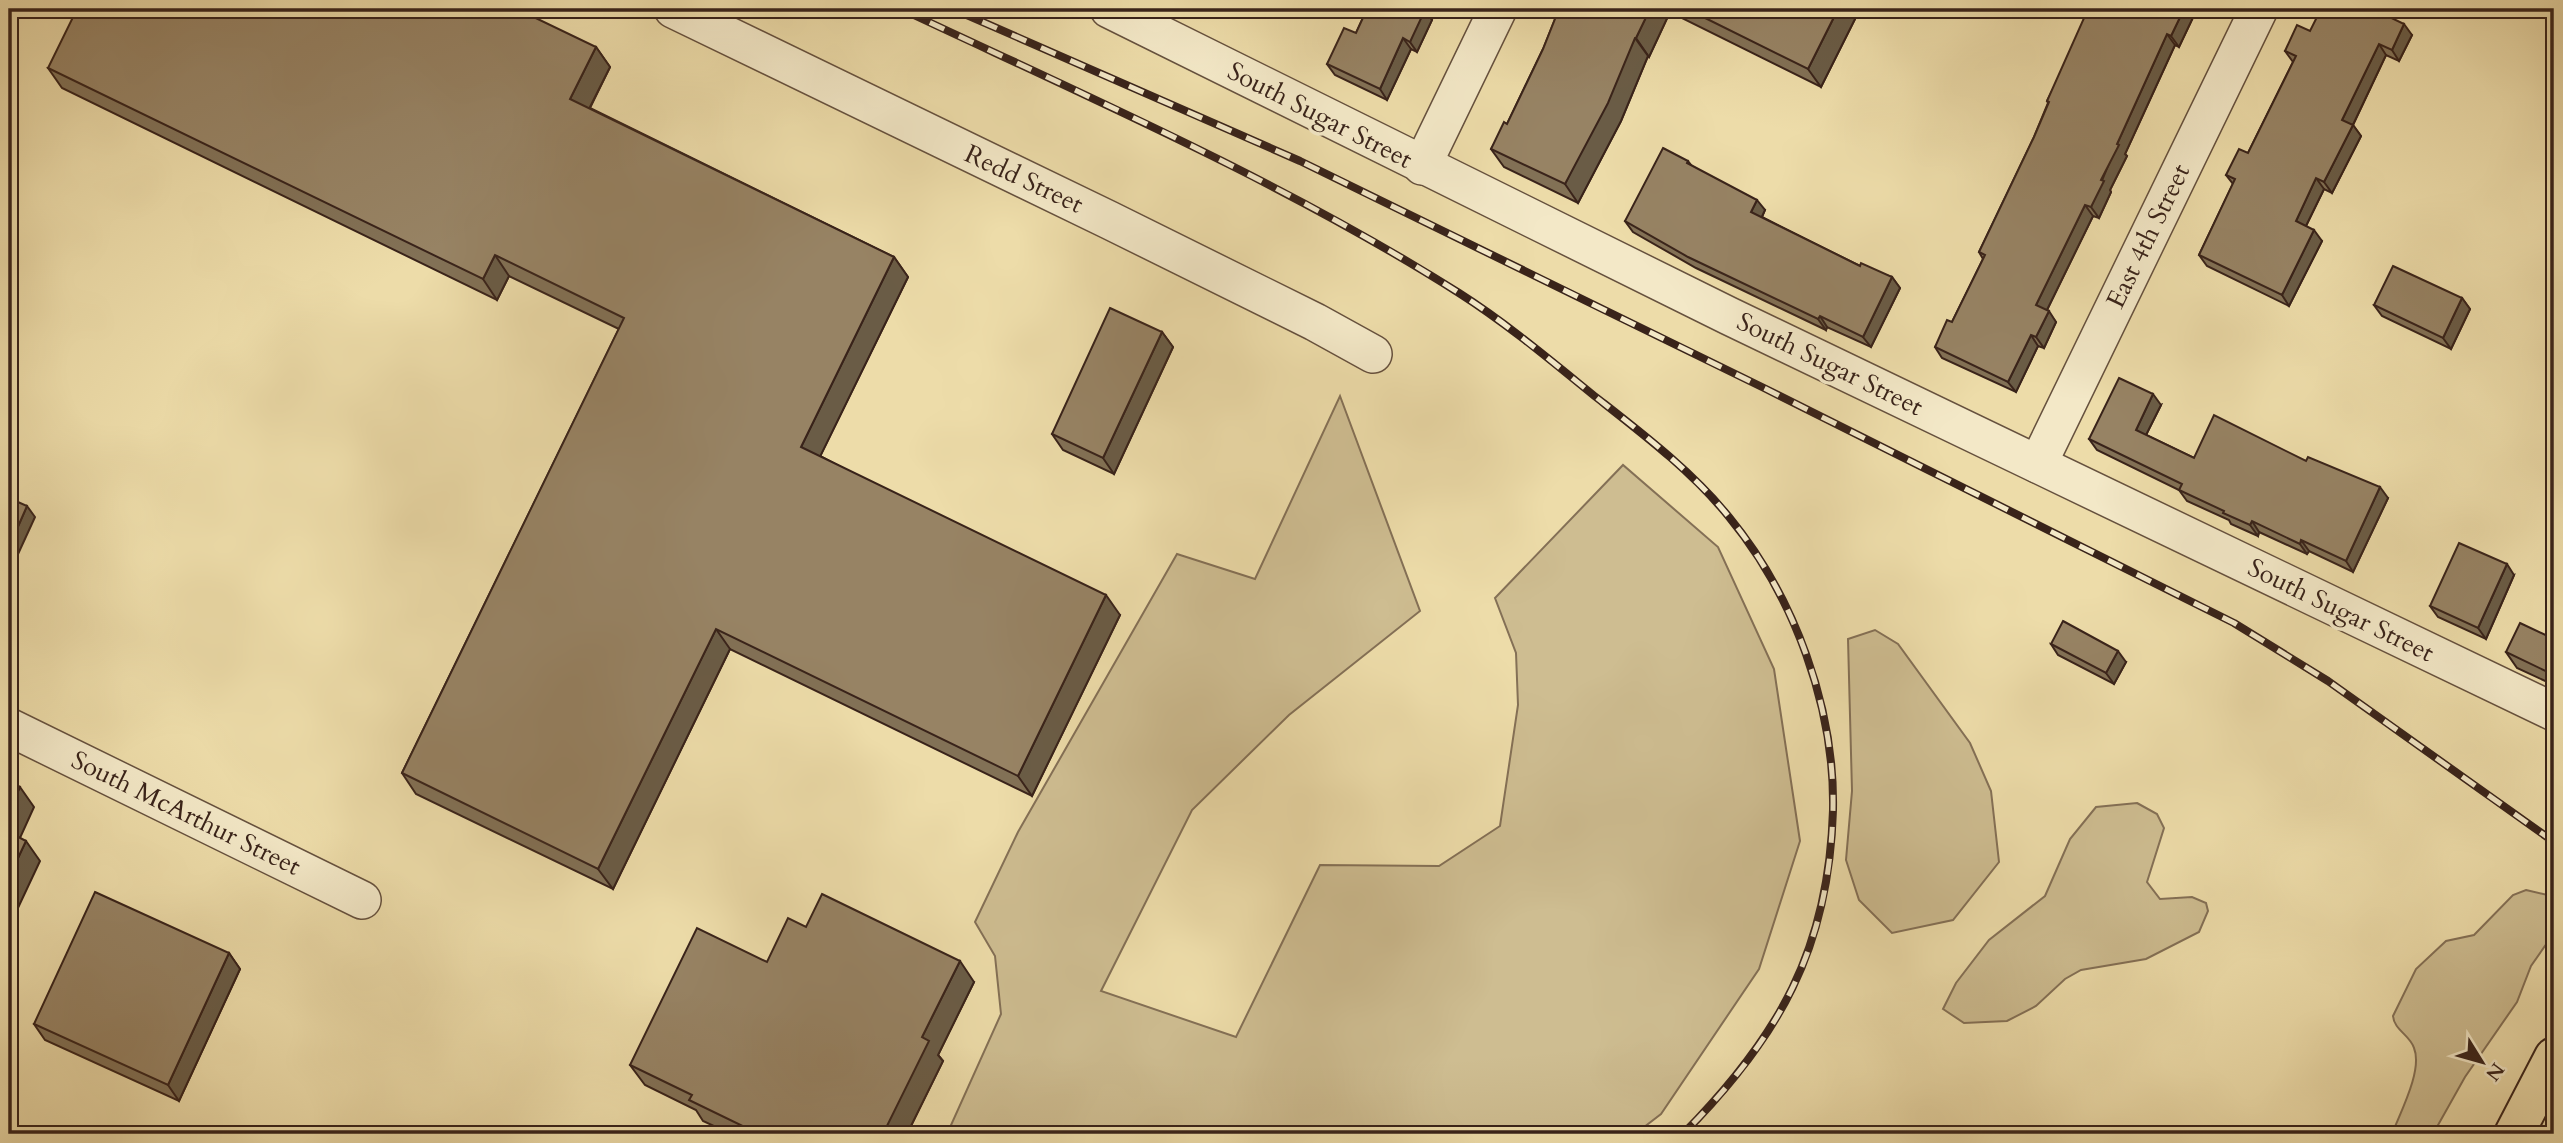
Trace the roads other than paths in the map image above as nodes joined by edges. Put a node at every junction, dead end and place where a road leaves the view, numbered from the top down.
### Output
1 (673, 9) edge
2 (1109, 9) edge
3 (1499, 9) edge
4 (2259, 9) edge
5 (1422, 166) junction
6 (1373, 354) dead end
7 (2038, 464) junction
8 (2554, 712) edge
9 (9, 727) edge
10 (362, 900) dead end
11 (2554, 1057) edge
12 (2514, 1134) edge

1 - 6 street, Redd Street
2 - 5 street, South Sugar Street
3 - 5 street
4 - 7 street, East 4th Street
5 - 7 street, South Sugar Street
7 - 8 street, South Sugar Street
9 - 10 street, South McArthur Street
11 - 12 main road

